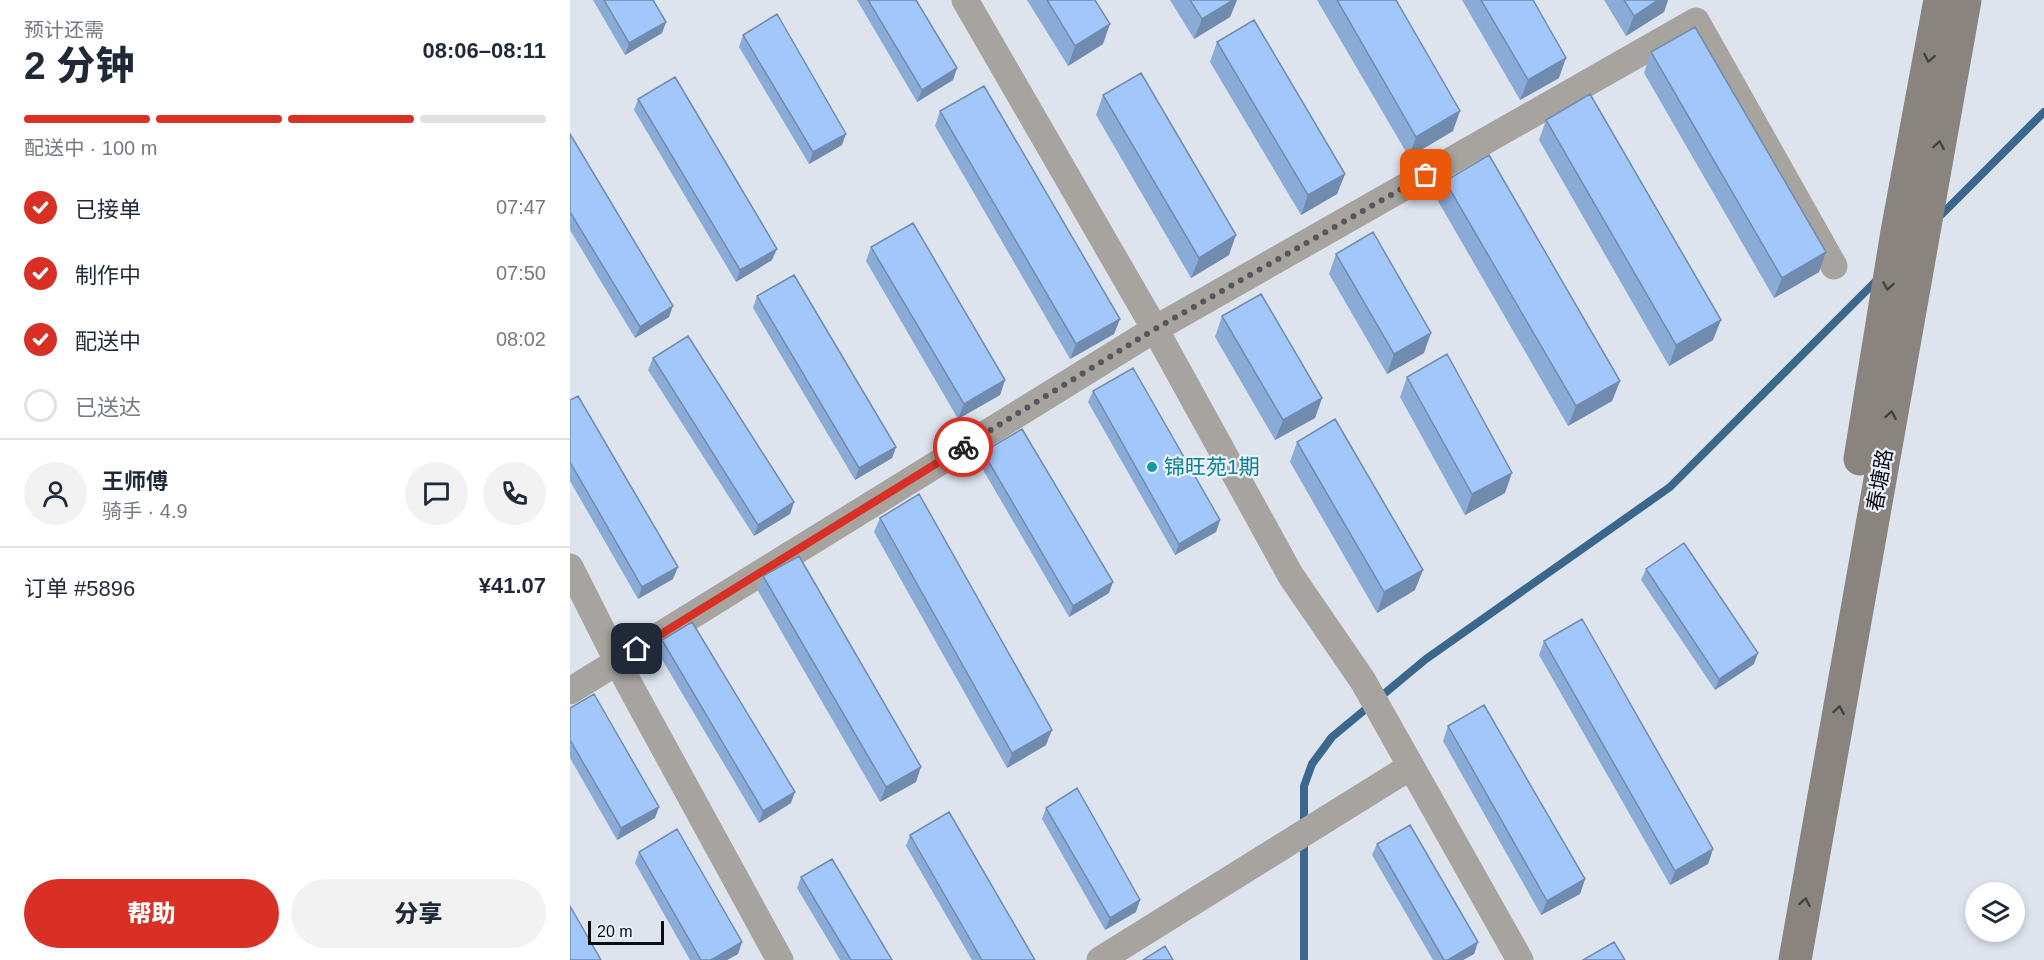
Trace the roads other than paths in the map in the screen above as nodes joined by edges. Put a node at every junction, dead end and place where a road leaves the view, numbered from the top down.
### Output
1 (965, 0) edge
2 (1940, 0) edge
3 (1965, 0) edge
4 (1834, 266) dead end
5 (1155, 329) junction
6 (570, 567) edge
7 (617, 661) junction
8 (570, 691) edge
9 (1410, 767) junction
10 (780, 960) edge
11 (1100, 960) edge
12 (1520, 960) edge
13 (1772, 960) edge
14 (1795, 960) edge

1 - 5 street
2 -> 13 street, 春塘路
14 -> 3 street, 春塘路
4 - 5 street
5 - 7 street
5 - 9 street
6 - 7 street
7 - 8 street
7 - 10 street
9 - 11 street
9 - 12 street

